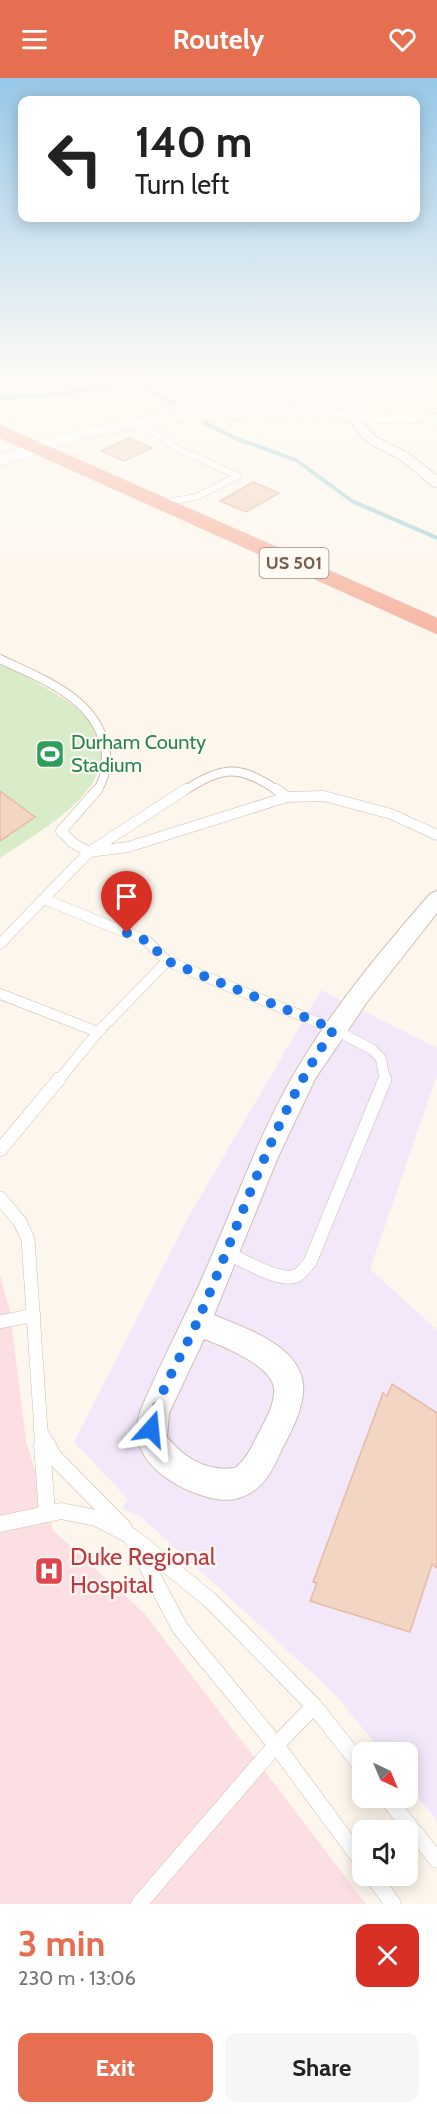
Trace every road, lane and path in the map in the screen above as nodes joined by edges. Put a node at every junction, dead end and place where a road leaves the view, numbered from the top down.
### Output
1 (70, 462) edge
2 (205, 462) edge
3 (413, 462) edge
4 (437, 483) edge
5 (190, 505) junction
6 (437, 627) edge
7 (0, 660) edge
8 (286, 797) junction
9 (437, 835) edge
10 (89, 852) junction
11 (44, 899) junction
12 (437, 899) edge
13 (0, 944) edge
14 (167, 961) junction
15 (0, 994) edge
16 (334, 1029) junction
17 (98, 1032) junction
18 (0, 1150) edge
19 (0, 1198) edge
20 (227, 1253) junction
21 (34, 1315) junction
22 (0, 1322) edge
23 (197, 1322) junction
24 (40, 1430) junction
25 (47, 1515) junction
26 (0, 1524) edge
27 (131, 1536) junction
28 (314, 1706) junction
29 (276, 1744) junction
30 (352, 1754) edge
31 (395, 1808) edge
32 (352, 1848) edge
33 (437, 1860) edge
34 (380, 1886) edge
35 (139, 1904) edge
36 (393, 1904) edge

1 - 5 highway, US 501
2 - 5 lane
3 - 4 street
5 - 6 highway, US 501
7 - 10 lane
8 - 9 lane
8 - 10 lane
8 - 10 lane
10 - 11 lane
11 - 13 lane
11 - 14 lane
12 - 16 street
14 - 16 lane
14 - 17 lane
15 - 17 lane
16 - 20 street
16 - 20 lane
17 - 18 lane
19 - 21 lane
20 - 23 street
21 - 22 lane
21 - 24 lane
23 - 23 street
24 - 25 lane
24 - 27 lane
25 - 26 lane
25 - 27 lane
27 - 28 lane
27 - 29 lane
28 - 29 lane
28 - 30 lane
29 - 32 lane
29 - 35 lane
31 - 33 lane
34 - 36 lane

